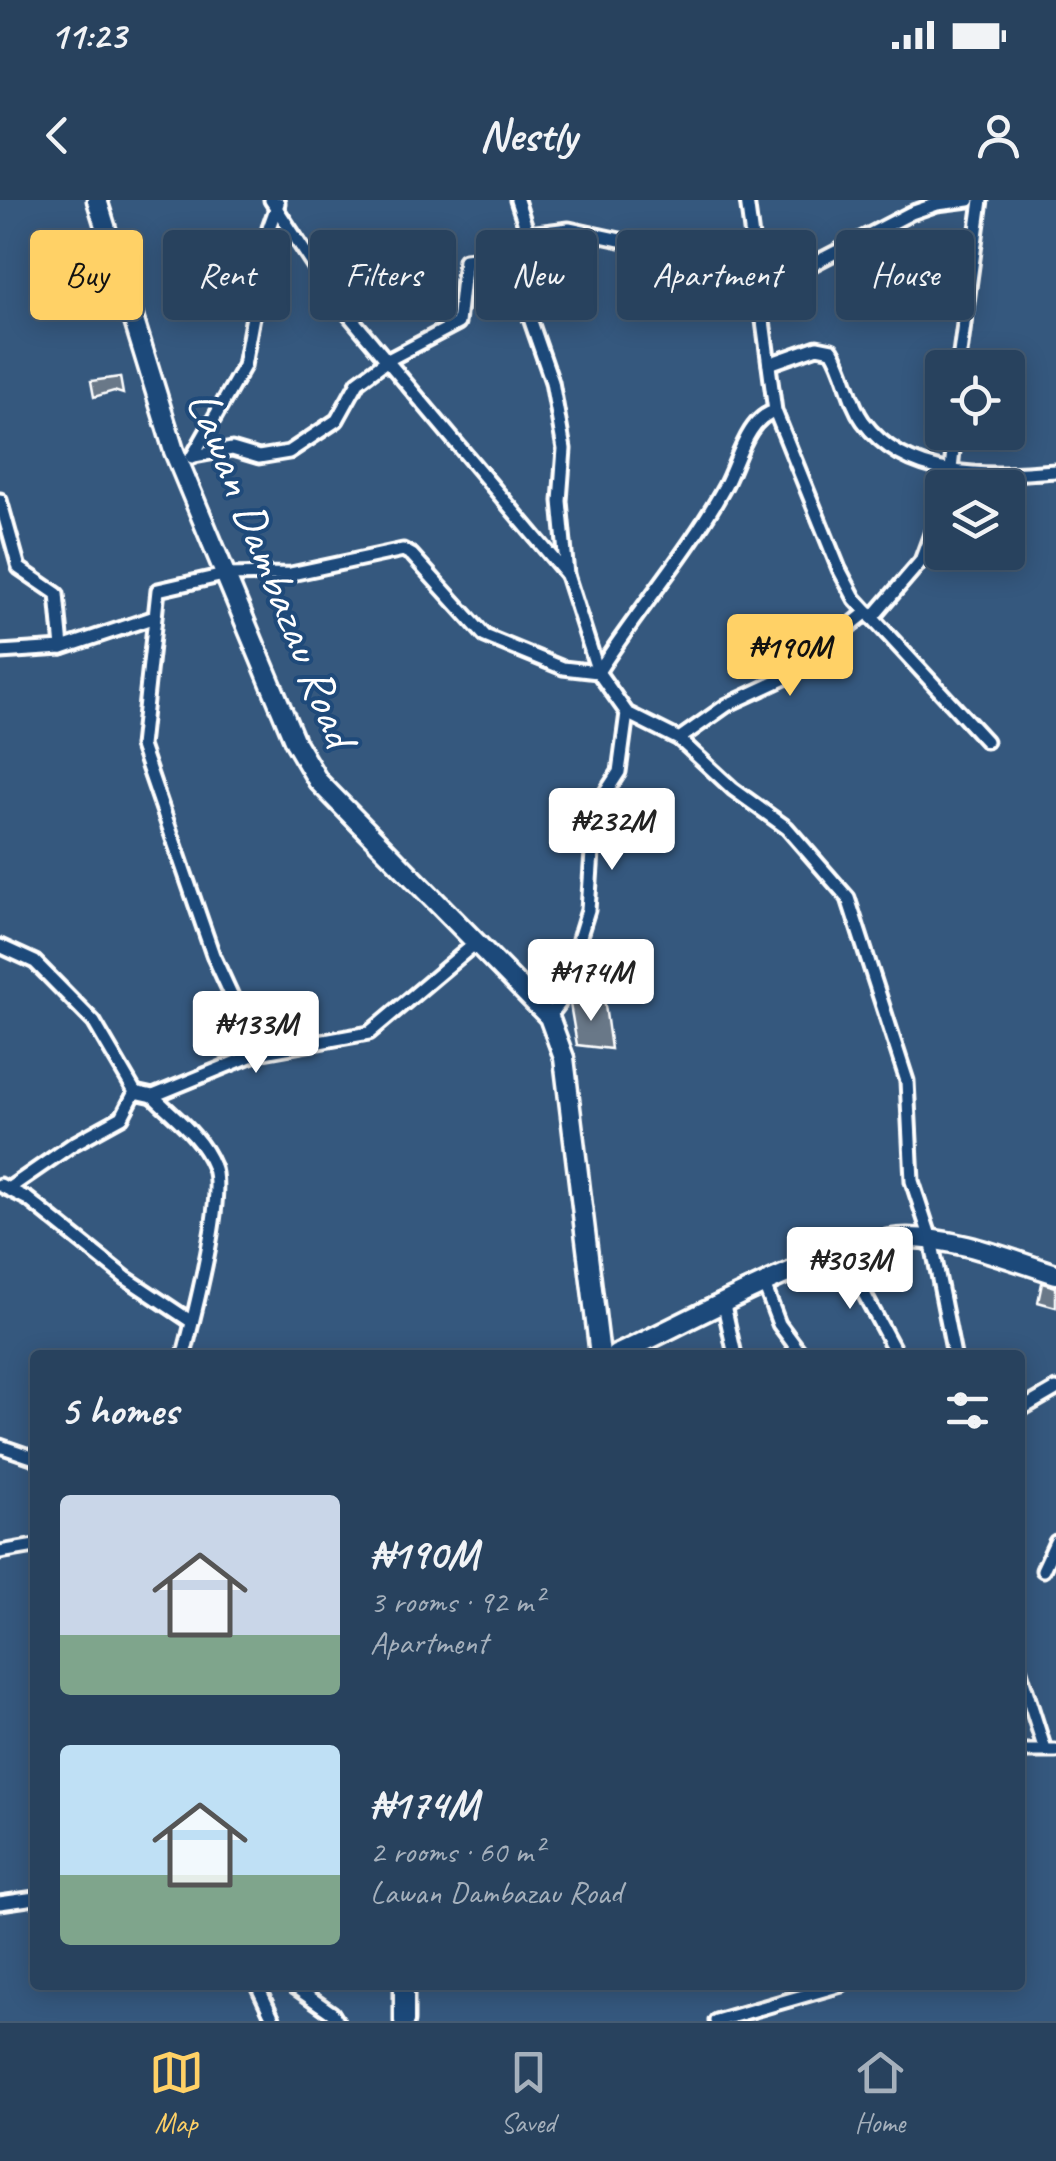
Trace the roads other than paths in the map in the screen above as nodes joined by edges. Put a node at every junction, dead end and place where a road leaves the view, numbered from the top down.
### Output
1 (97, 200) edge
2 (517, 200) edge
3 (747, 200) edge
4 (969, 200) edge
5 (981, 200) edge
6 (276, 202) edge
7 (527, 230) edge
8 (751, 230) edge
9 (476, 259) edge
10 (816, 262) edge
11 (529, 320) edge
12 (762, 320) edge
13 (960, 350) edge
14 (386, 360) junction
15 (768, 364) junction
16 (775, 411) junction
17 (953, 450) edge
18 (186, 460) junction
19 (951, 470) joint
20 (1056, 472) edge
21 (1025, 474) edge
22 (0, 500) edge
23 (4, 543) edge
24 (925, 550) edge
25 (567, 574) junction
26 (224, 575) junction
27 (869, 615) junction
28 (152, 618) junction
29 (62, 648) junction
30 (0, 652) edge
31 (598, 672) junction
32 (626, 713) junction
33 (679, 739) junction
34 (986, 741) dead end
35 (478, 941) junction
36 (0, 946) edge
37 (549, 1017) junction
38 (258, 1053) junction
39 (135, 1092) junction
40 (153, 1096) junction
41 (4, 1187) edge
42 (931, 1239) junction
43 (847, 1249) junction
44 (1056, 1274) edge
45 (765, 1286) junction
46 (724, 1306) junction
47 (192, 1322) junction
48 (185, 1350) edge
49 (599, 1350) edge
50 (627, 1350) edge
51 (734, 1350) edge
52 (798, 1350) edge
53 (894, 1350) edge
54 (953, 1350) edge
55 (1056, 1389) edge
56 (1025, 1407) edge
57 (0, 1446) edge
58 (30, 1456) edge
59 (1056, 1542) edge
60 (30, 1547) edge
61 (0, 1552) edge
62 (1043, 1570) dead end
63 (1025, 1684) edge
64 (1051, 1750) edge
65 (1025, 1751) edge
66 (30, 1899) edge
67 (0, 1903) edge
68 (258, 1990) edge
69 (299, 1990) edge
70 (404, 1990) edge
71 (825, 1990) edge
72 (274, 2021) edge
73 (336, 2021) edge
74 (404, 2021) edge
75 (716, 2021) edge

1 - 18 main road, Lawan Dambazau Road
2 - 7 street
3 - 8 street
4 - 10 street
5 - 13 street
6 - 14 street
6 - 18 street
9 - 14 street
11 - 25 street
12 - 15 street
14 - 18 street
14 - 25 street
15 - 16 street
15 - 19 street
16 - 27 street
16 - 31 street
17 - 19 street
18 - 26 main road, Lawan Dambazau Road
20 - 21 street
22 - 23 street
23 - 29 street
24 - 27 street
25 - 31 street
26 - 28 street
26 - 31 street
26 - 35 main road, Lawan Dambazau Road
27 - 33 street
27 - 34 street
28 - 29 street
28 - 38 street
29 - 30 street
31 - 32 street
32 - 33 street
32 - 37 street
33 - 42 street
35 - 37 main road, Lawan Dambazau Road
35 - 38 street
36 - 39 street
37 - 49 main road, Lawan Dambazau Road
38 - 40 street
39 - 40 street
39 - 41 street
40 - 47 street
41 - 47 street
42 - 43 main road
42 - 44 main road
42 - 54 street
43 - 45 main road
43 - 53 street
45 - 46 main road
45 - 52 street
46 - 50 main road
46 - 51 street
47 - 48 street
55 - 56 street
57 - 58 street
59 - 62 street
60 - 61 street
63 - 64 street
64 - 65 street
66 - 67 street
68 - 72 street
69 - 73 street
70 - 74 main road
71 - 75 street

